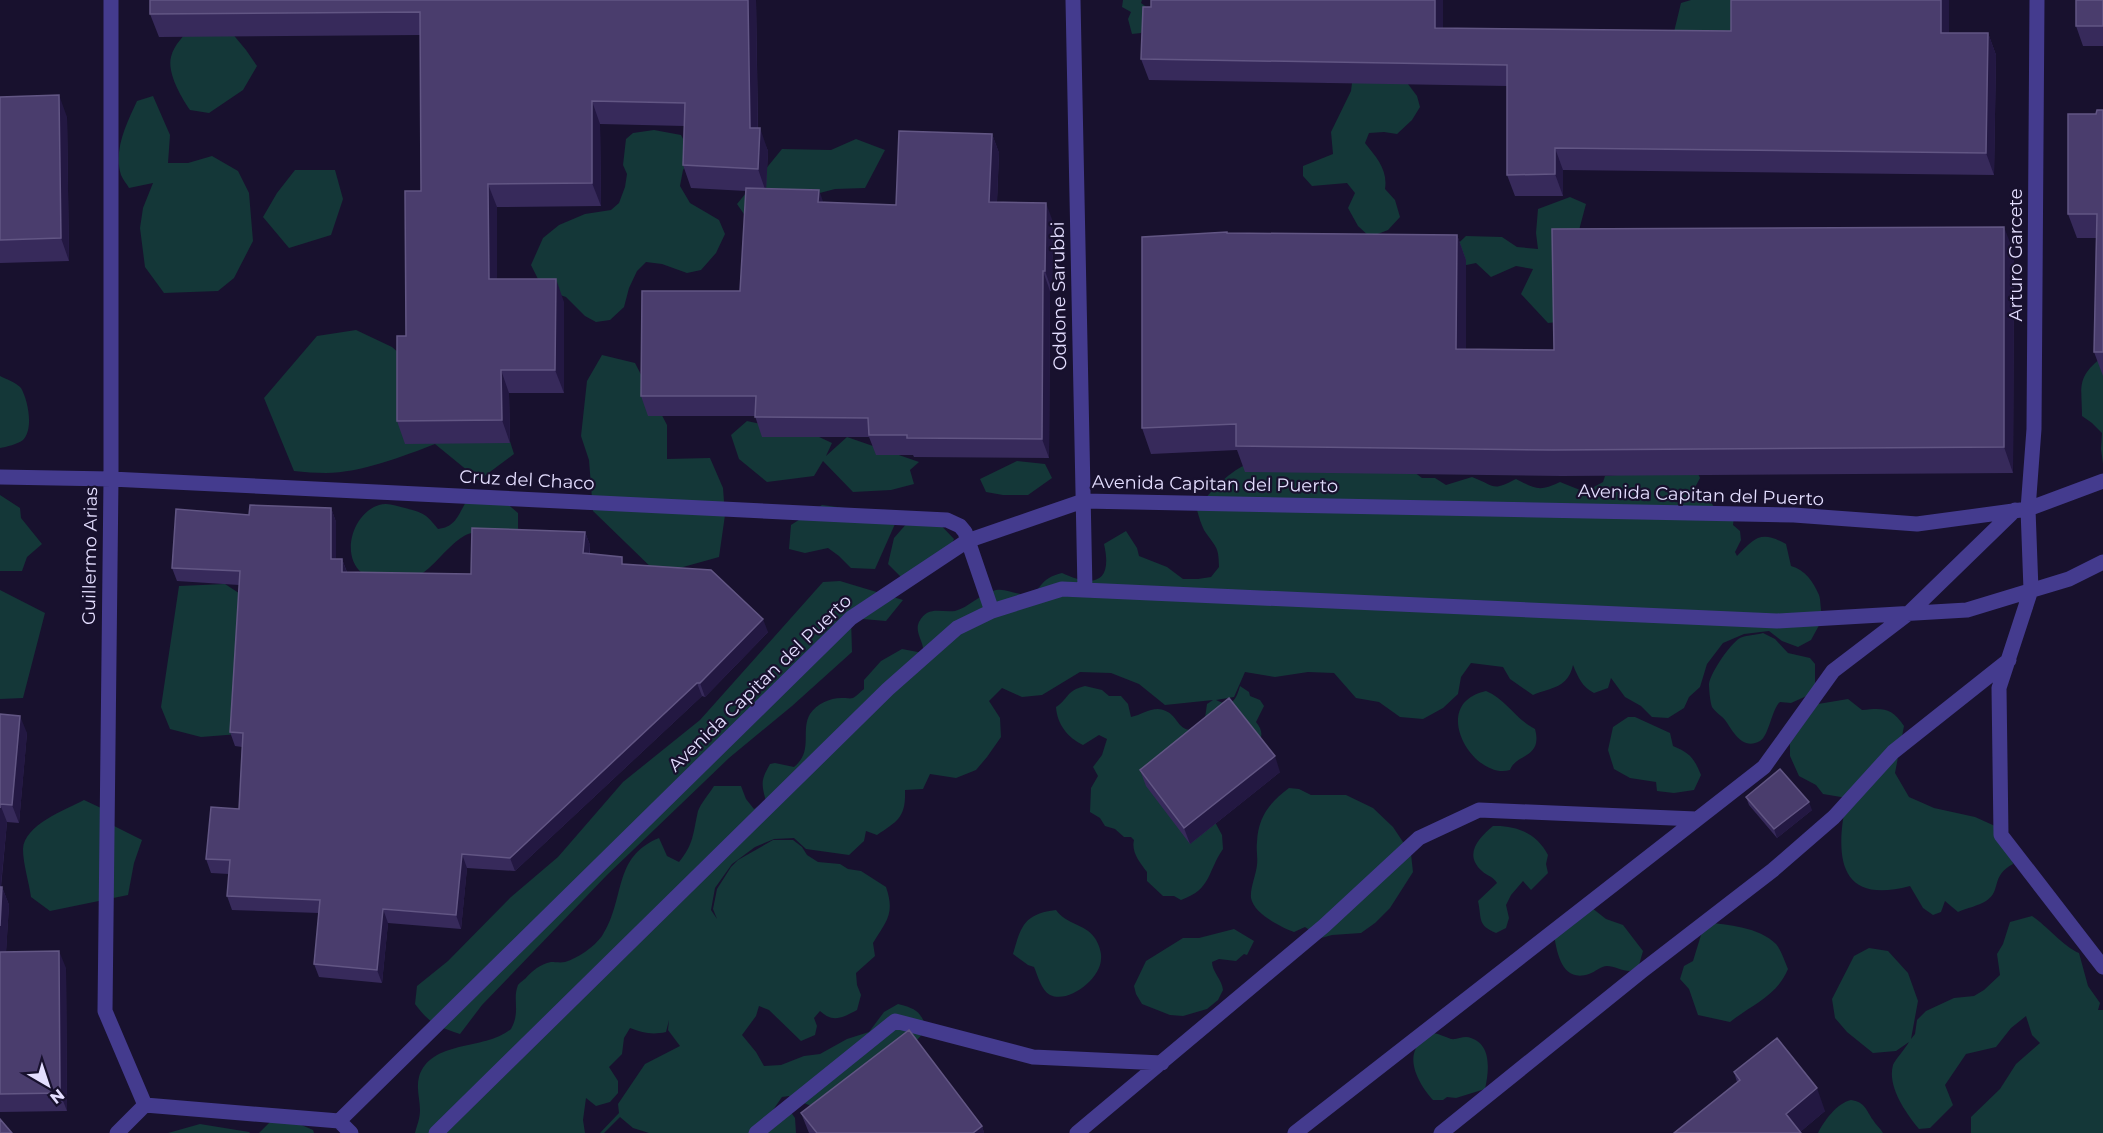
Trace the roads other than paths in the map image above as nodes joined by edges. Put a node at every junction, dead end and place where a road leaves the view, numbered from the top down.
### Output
1 (111, 0) edge
2 (1073, 0) edge
3 (2037, 0) edge
4 (0, 477) edge
5 (111, 480) junction
6 (2103, 481) edge
7 (1083, 501) junction
8 (2021, 510) junction
9 (967, 541) junction
10 (2103, 562) edge
11 (2031, 590) junction
12 (1085, 591) junction
13 (992, 611) junction
14 (1909, 613) junction
15 (2009, 660) junction
16 (1696, 819) junction
17 (2103, 967) edge
18 (1162, 1063) junction
19 (145, 1104) junction
20 (339, 1121) junction
21 (117, 1133) edge
22 (351, 1133) edge
23 (436, 1133) edge
24 (756, 1133) edge
25 (1077, 1133) edge
26 (1295, 1133) edge
27 (1441, 1133) edge

1 - 5 street, Guillermo Arias
2 - 7 street, Oddone Sarubbi
3 - 8 street, Arturo Garcete
4 - 5 street, Cruz del Chaco
5 - 9 street, Cruz del Chaco
5 - 19 street, Guillermo Arias
6 - 8 street, Avenida Capitan del Puerto
7 - 8 street, Avenida Capitan del Puerto
7 - 9 street, Avenida Capitan del Puerto
7 - 12 street, Oddone Sarubbi
8 - 11 street, Arturo Garcete
8 - 14 street
9 - 13 street, Cruz del Chaco
9 - 20 street, Avenida Capitan del Puerto
10 - 11 street
11 - 14 street
11 - 15 street, Arturo Garcete
12 - 13 street
12 - 14 street
13 - 23 street
14 - 16 street
15 - 17 street, Arturo Garcete
15 - 27 street
16 - 18 street
16 - 26 street
18 - 24 street
18 - 25 street
19 - 20 street
19 - 21 street
20 - 22 street

